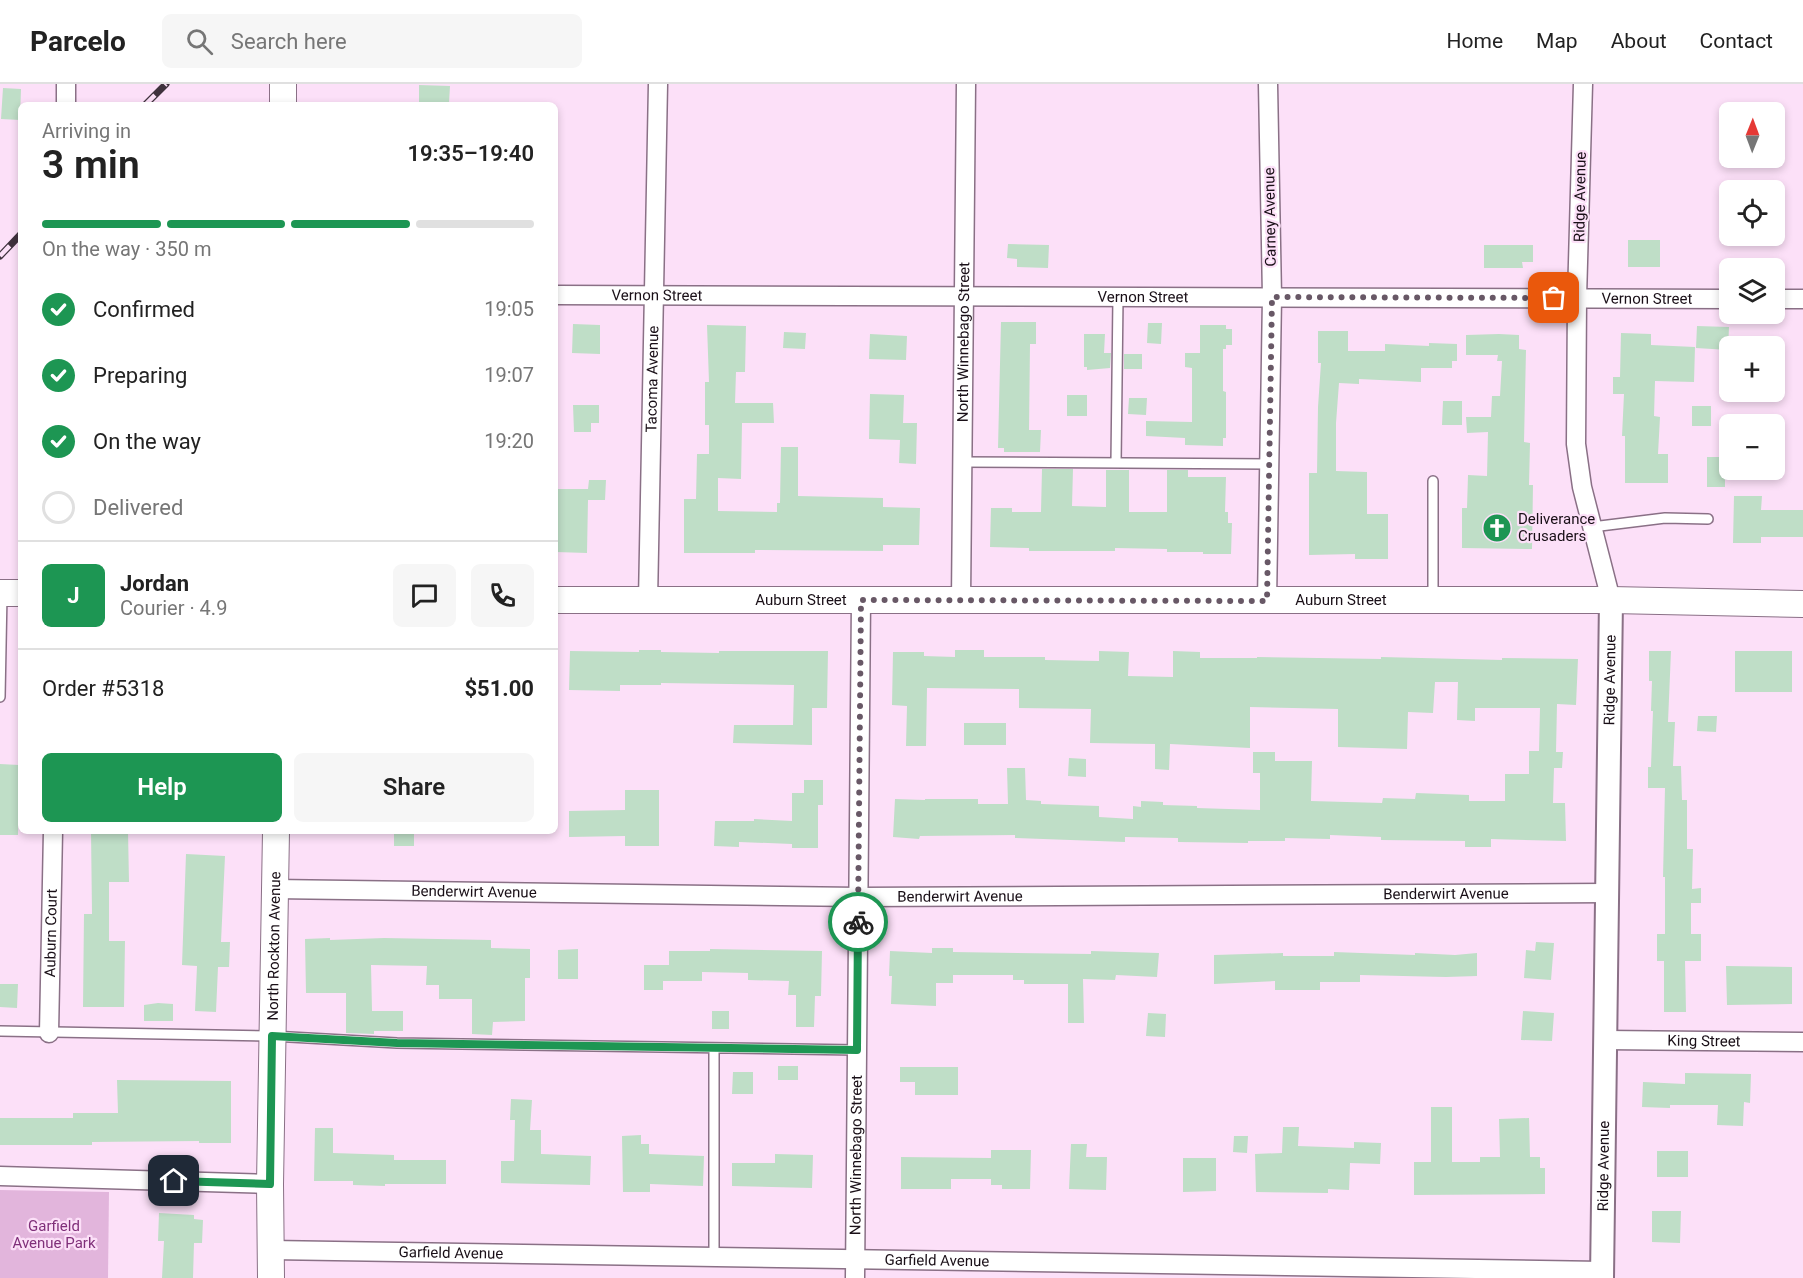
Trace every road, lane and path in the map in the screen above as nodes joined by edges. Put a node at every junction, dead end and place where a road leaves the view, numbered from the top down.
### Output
1 (66, 84) edge
2 (283, 84) edge
3 (658, 84) edge
4 (966, 84) edge
5 (1268, 84) edge
6 (1582, 84) edge
7 (66, 102) edge
8 (283, 102) edge
9 (558, 296) edge
10 (655, 296) junction
11 (963, 296) junction
12 (1118, 297) junction
13 (1272, 297) junction
14 (1577, 298) junction
15 (1719, 298) edge
16 (1785, 298) edge
17 (1803, 298) edge
18 (962, 462) junction
19 (1116, 463) junction
20 (1269, 464) junction
21 (1433, 481) dead end
22 (1708, 519) dead end
23 (1592, 527) junction
24 (8, 593) edge
25 (558, 600) edge
26 (861, 600) junction
27 (961, 600) junction
28 (1611, 600) junction
29 (648, 601) junction
30 (1267, 601) junction
31 (1433, 601) junction
32 (1803, 604) edge
33 (0, 697) edge
34 (53, 834) edge
35 (276, 834) edge
36 (274, 889) junction
37 (1607, 893) junction
38 (859, 897) junction
39 (0, 1031) edge
40 (49, 1033) junction
41 (272, 1036) junction
42 (1605, 1040) junction
43 (1803, 1042) edge
44 (714, 1048) junction
45 (857, 1050) junction
46 (0, 1176) edge
47 (270, 1184) junction
48 (271, 1250) junction
49 (714, 1257) junction
50 (855, 1259) junction
51 (1602, 1274) edge
52 (271, 1278) edge
53 (855, 1278) edge

1 - 7 street
2 - 8 main road
3 - 10 street, Tacoma Avenue
4 - 11 street, North Winnebago Street
5 - 13 street, Carney Avenue
6 - 14 street, Ridge Avenue
9 - 10 street, Vernon Street
10 - 11 street, Vernon Street
10 - 29 street, Tacoma Avenue
11 - 12 street, Vernon Street
11 - 18 street, North Winnebago Street
12 - 13 street, Vernon Street
12 - 19 lane
13 - 14 street, Vernon Street
13 - 20 street, Carney Avenue
14 - 15 street, Vernon Street
14 - 23 street, Ridge Avenue
16 - 17 street
18 - 19 lane
18 - 27 street, North Winnebago Street
19 - 20 lane
20 - 30 street, Carney Avenue
21 - 31 lane
22 - 23 lane
23 - 28 street, Ridge Avenue
24 - 33 lane
25 - 29 main road, Auburn Street
26 - 27 main road, Auburn Street
26 - 29 main road, Auburn Street
26 - 38 street, North Winnebago Street
27 - 30 main road, Auburn Street
28 - 31 main road, Auburn Street
28 - 32 main road, Auburn Street
28 - 37 street, Ridge Avenue
30 - 31 main road, Auburn Street
34 - 40 street, Auburn Court
35 - 36 main road, North Rockton Avenue
36 - 38 street, Benderwirt Avenue
36 - 41 main road, North Rockton Avenue
37 - 38 street, Benderwirt Avenue
37 - 42 street, Ridge Avenue
38 - 45 street, North Winnebago Street
39 - 40 lane
40 - 41 lane
41 - 44 lane
41 - 47 main road, North Rockton Avenue
42 - 43 street, King Street
42 - 51 street, Ridge Avenue
44 - 45 lane
44 - 49 lane
45 - 50 street, North Winnebago Street
46 - 47 street
47 - 48 main road, North Rockton Avenue
48 - 49 street, Garfield Avenue
48 - 52 main road, North Rockton Avenue
49 - 50 street, Garfield Avenue
50 - 51 street, Garfield Avenue
50 - 53 street, North Winnebago Street

